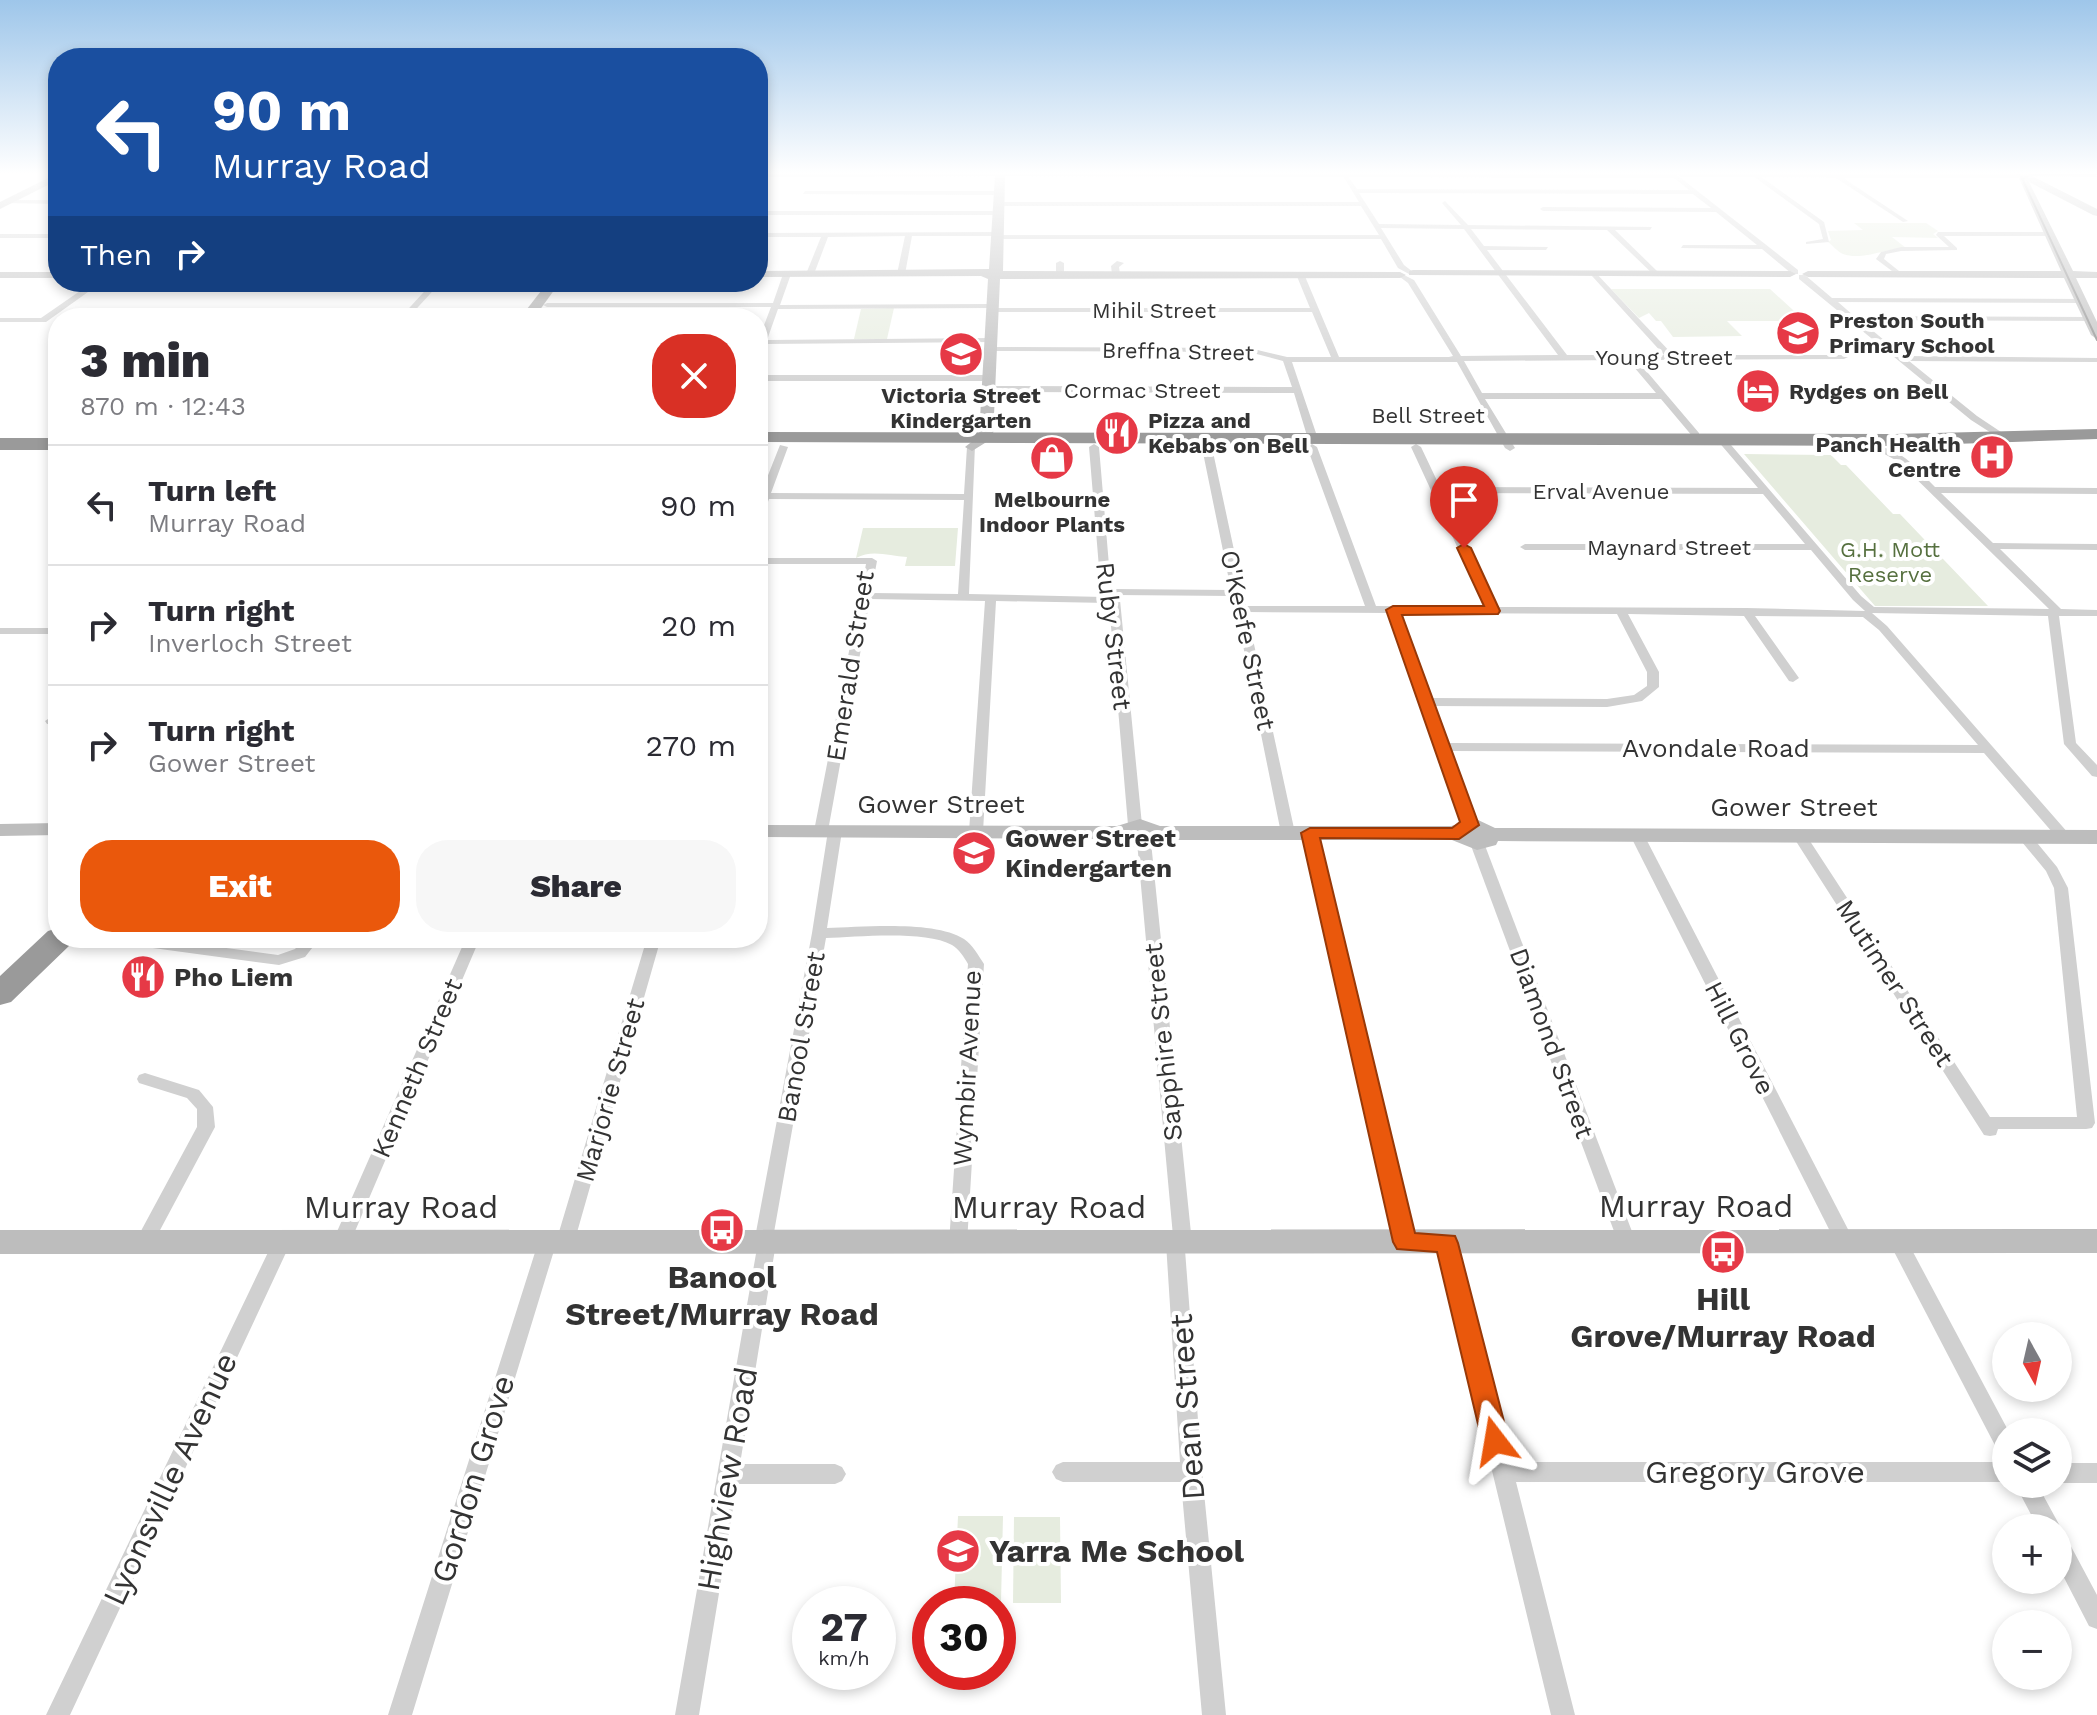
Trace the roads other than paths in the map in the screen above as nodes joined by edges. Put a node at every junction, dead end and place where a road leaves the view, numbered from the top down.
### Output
1 (818, 252) edge
2 (906, 252) edge
3 (996, 252) edge
4 (1393, 252) edge
5 (1485, 252) edge
6 (1633, 252) edge
7 (1771, 252) edge
8 (1887, 252) edge
9 (2058, 252) edge
10 (768, 274) edge
11 (787, 274) junction
12 (810, 274) junction
13 (901, 274) junction
14 (994, 274) junction
15 (1300, 274) junction
16 (1406, 274) junction
17 (1502, 274) junction
18 (1595, 274) junction
19 (1655, 274) junction
20 (1799, 274) junction
21 (48, 275) edge
22 (1900, 275) junction
23 (2069, 275) junction
24 (2097, 275) edge
25 (3, 277) edge
26 (84, 292) edge
27 (428, 292) edge
28 (555, 292) edge
29 (1830, 300) junction
30 (775, 306) junction
31 (60, 308) edge
32 (413, 308) edge
33 (541, 308) edge
34 (657, 308) edge
35 (992, 308) junction
36 (2097, 308) edge
37 (2084, 309) junction
38 (1315, 310) junction
39 (48, 317) edge
40 (1852, 318) junction
41 (0, 320) edge
42 (768, 325) edge
43 (2097, 334) edge
44 (768, 342) edge
45 (991, 345) junction
46 (1564, 357) junction
47 (1630, 357) junction
48 (1670, 357) junction
49 (1844, 357) dead end
50 (1456, 358) junction
51 (1900, 358) junction
52 (1287, 359) junction
53 (1336, 360) junction
54 (2097, 360) edge
55 (768, 378) edge
56 (988, 384) junction
57 (1295, 390) junction
58 (1479, 396) junction
59 (1663, 396) junction
60 (2097, 434) edge
61 (0, 435) edge
62 (48, 435) edge
63 (1696, 435) dead end
64 (768, 437) edge
65 (1996, 439) junction
66 (2088, 442) edge
67 (979, 443) junction
68 (1206, 443) junction
69 (1313, 443) junction
70 (0, 444) edge
71 (48, 444) edge
72 (1508, 444) junction
73 (1725, 444) junction
74 (768, 446) edge
75 (783, 447) junction
76 (1094, 447) junction
77 (1416, 447) junction
78 (1893, 452) junction
79 (768, 482) edge
80 (1437, 490) junction
81 (1932, 490) junction
82 (1765, 491) junction
83 (2097, 491) edge
84 (768, 496) edge
85 (969, 497) junction
86 (1991, 546) junction
87 (1525, 547) dead end
88 (1813, 547) junction
89 (2097, 547) edge
90 (768, 561) edge
91 (1237, 593) junction
92 (963, 595) junction
93 (866, 596) junction
94 (1110, 596) junction
95 (991, 599) junction
96 (1241, 609) junction
97 (1372, 610) junction
98 (1393, 610) junction
99 (1867, 610) junction
100 (1493, 611) junction
101 (1746, 611) junction
102 (1622, 612) junction
103 (2056, 612) junction
104 (2097, 613) edge
105 (0, 631) edge
106 (48, 631) edge
107 (1793, 678) dead end
108 (1427, 702) junction
109 (1444, 747) junction
110 (1988, 749) junction
111 (2097, 773) edge
112 (48, 829) edge
113 (0, 830) edge
114 (768, 831) edge
115 (828, 831) junction
116 (976, 832) junction
117 (1139, 833) junction
118 (1299, 833) junction
119 (1636, 833) junction
120 (1474, 834) junction
121 (1799, 835) junction
122 (2024, 836) junction
123 (2064, 837) junction
124 (2097, 837) edge
125 (819, 933) junction
126 (48, 937) edge
127 (48, 940) edge
128 (190, 948) edge
129 (304, 948) edge
130 (469, 948) edge
131 (651, 948) edge
132 (0, 976) edge
133 (0, 994) edge
134 (145, 1079) dead end
135 (2097, 1241) edge
136 (0, 1242) edge
137 (144, 1242) junction
138 (282, 1242) junction
139 (1405, 1242) junction
140 (1627, 1242) junction
141 (1845, 1242) junction
142 (1898, 1242) junction
143 (341, 1243) junction
144 (556, 1243) junction
145 (765, 1243) junction
146 (958, 1243) junction
147 (1179, 1243) junction
148 (1446, 1243) junction
149 (1992, 1420) edge
150 (1063, 1472) dead end
151 (1191, 1472) junction
152 (1503, 1472) junction
153 (1992, 1472) edge
154 (2072, 1473) edge
155 (2097, 1473) edge
156 (728, 1474) junction
157 (835, 1474) dead end
158 (2072, 1571) edge
159 (2097, 1618) edge
160 (58, 1715) edge
161 (400, 1715) edge
162 (687, 1715) edge
163 (1214, 1715) edge
164 (1563, 1715) edge

1 - 12 street
2 - 13 street
3 - 14 street
4 - 16 street
5 - 17 street
6 - 19 street
7 - 20 street
8 - 22 street
9 - 23 street
10 - 11 street
11 - 12 street
11 - 30 street
12 - 13 street
13 - 14 street
14 - 15 street
14 - 35 street
15 - 16 street
15 - 38 street
16 - 17 street
16 - 50 street
17 - 18 street
17 - 46 street
18 - 19 street
18 - 48 street
19 - 20 street
20 - 22 street
20 - 29 street
21 - 25 street
22 - 23 street
23 - 24 street
23 - 37 street
26 - 31 street
27 - 32 street
28 - 33 main road
29 - 37 street
29 - 40 street
30 - 34 street, Mihil Street
30 - 35 street, Mihil Street
30 - 42 street
35 - 38 street, Mihil Street
35 - 45 street
36 - 37 street
37 - 40 street
37 - 43 street
38 - 53 street
39 - 41 street
40 - 51 street
44 - 45 street, Breffna Street
45 - 52 street, Breffna Street
45 - 56 street
46 - 47 street, Young Street
46 - 50 street, Young Street
47 - 48 street, Young Street
47 - 59 street
48 - 49 street, Young Street
50 - 53 street, Breffna Street
50 - 58 street
51 - 54 street
51 - 65 street
52 - 53 street, Breffna Street
52 - 57 street
55 - 56 street, Cormac Street
56 - 57 street, Cormac Street
56 - 67 street
57 - 69 street
58 - 59 street
58 - 72 street
59 - 63 street
60 - 65 highway, Bell Street
61 - 62 highway
64 - 67 highway, Bell Street
65 - 66 highway, Bell Street
65 - 73 highway, Bell Street
65 - 78 highway, Bell Street
67 - 68 highway, Bell Street
67 - 75 highway, Bell Street
67 - 76 highway, Bell Street
67 - 85 street
68 - 69 highway, Bell Street
68 - 76 highway, Bell Street
68 - 91 street, O'Keefe Street
69 - 72 highway, Bell Street
69 - 77 highway, Bell Street
69 - 97 street
70 - 71 highway
72 - 73 highway, Bell Street
72 - 77 highway, Bell Street
73 - 78 highway, Bell Street
73 - 82 street
74 - 75 highway, Bell Street
75 - 79 street
76 - 94 street, Ruby Street
77 - 80 street
78 - 81 street
80 - 82 street, Erval Avenue
80 - 100 street
81 - 83 street
81 - 86 street
82 - 88 street
84 - 85 street
85 - 92 street
86 - 89 street
86 - 103 street
87 - 88 street, Maynard Street
88 - 99 street
90 - 93 street, Emerald Street
91 - 94 street
91 - 96 street, O'Keefe Street
92 - 93 street
92 - 95 street
93 - 115 street, Emerald Street
94 - 95 street
94 - 117 street, Ruby Street
95 - 116 street
96 - 97 street
96 - 118 street, O'Keefe Street
97 - 98 street
98 - 100 street
98 - 108 street, Diamond Street
99 - 101 street
99 - 103 street
99 - 110 street
100 - 102 street
101 - 102 street
101 - 107 street
102 - 108 street
103 - 104 street
103 - 111 street
105 - 106 street
108 - 109 street, Diamond Street
109 - 110 street, Avondale Road
109 - 120 street, Diamond Street
110 - 123 street
112 - 113 street
114 - 115 street, Gower Street
115 - 116 street, Gower Street
115 - 125 street, Banool Street
116 - 117 street, Gower Street
117 - 118 street, Gower Street
117 - 147 street, Sapphire Street
118 - 120 street, Gower Street
118 - 139 street, O'Keefe Street
119 - 120 street, Gower Street
119 - 121 street, Gower Street
119 - 141 street, Hill Grove
120 - 140 street, Diamond Street
121 - 122 street, Gower Street
121 - 122 street, Mutimer Street
122 - 123 street, Gower Street
123 - 124 street, Gower Street
125 - 145 street, Banool Street
125 - 146 street, Wymbir Avenue
126 - 132 highway
127 - 133 highway
128 - 129 street
130 - 143 street, Kenneth Street
131 - 144 street, Marjorie Street
134 - 137 street
135 - 142 street, Murray Road
136 - 137 street, Murray Road
137 - 138 street, Murray Road
138 - 143 street, Murray Road
138 - 160 street, Lyonsville Avenue
139 - 147 street, Murray Road
139 - 148 street, Murray Road
140 - 141 street, Murray Road
140 - 148 street, Murray Road
141 - 142 street, Murray Road
142 - 149 street
143 - 144 street, Murray Road
144 - 145 street, Murray Road
144 - 161 street, Gordon Grove
145 - 146 street, Murray Road
145 - 156 street, Highview Road
146 - 147 street, Murray Road
147 - 151 street, Dean Street
148 - 152 street
150 - 151 street
151 - 163 street, Dean Street
152 - 153 street, Gregory Grove
152 - 164 street
154 - 155 street
156 - 157 street
156 - 162 street, Highview Road
158 - 159 street

